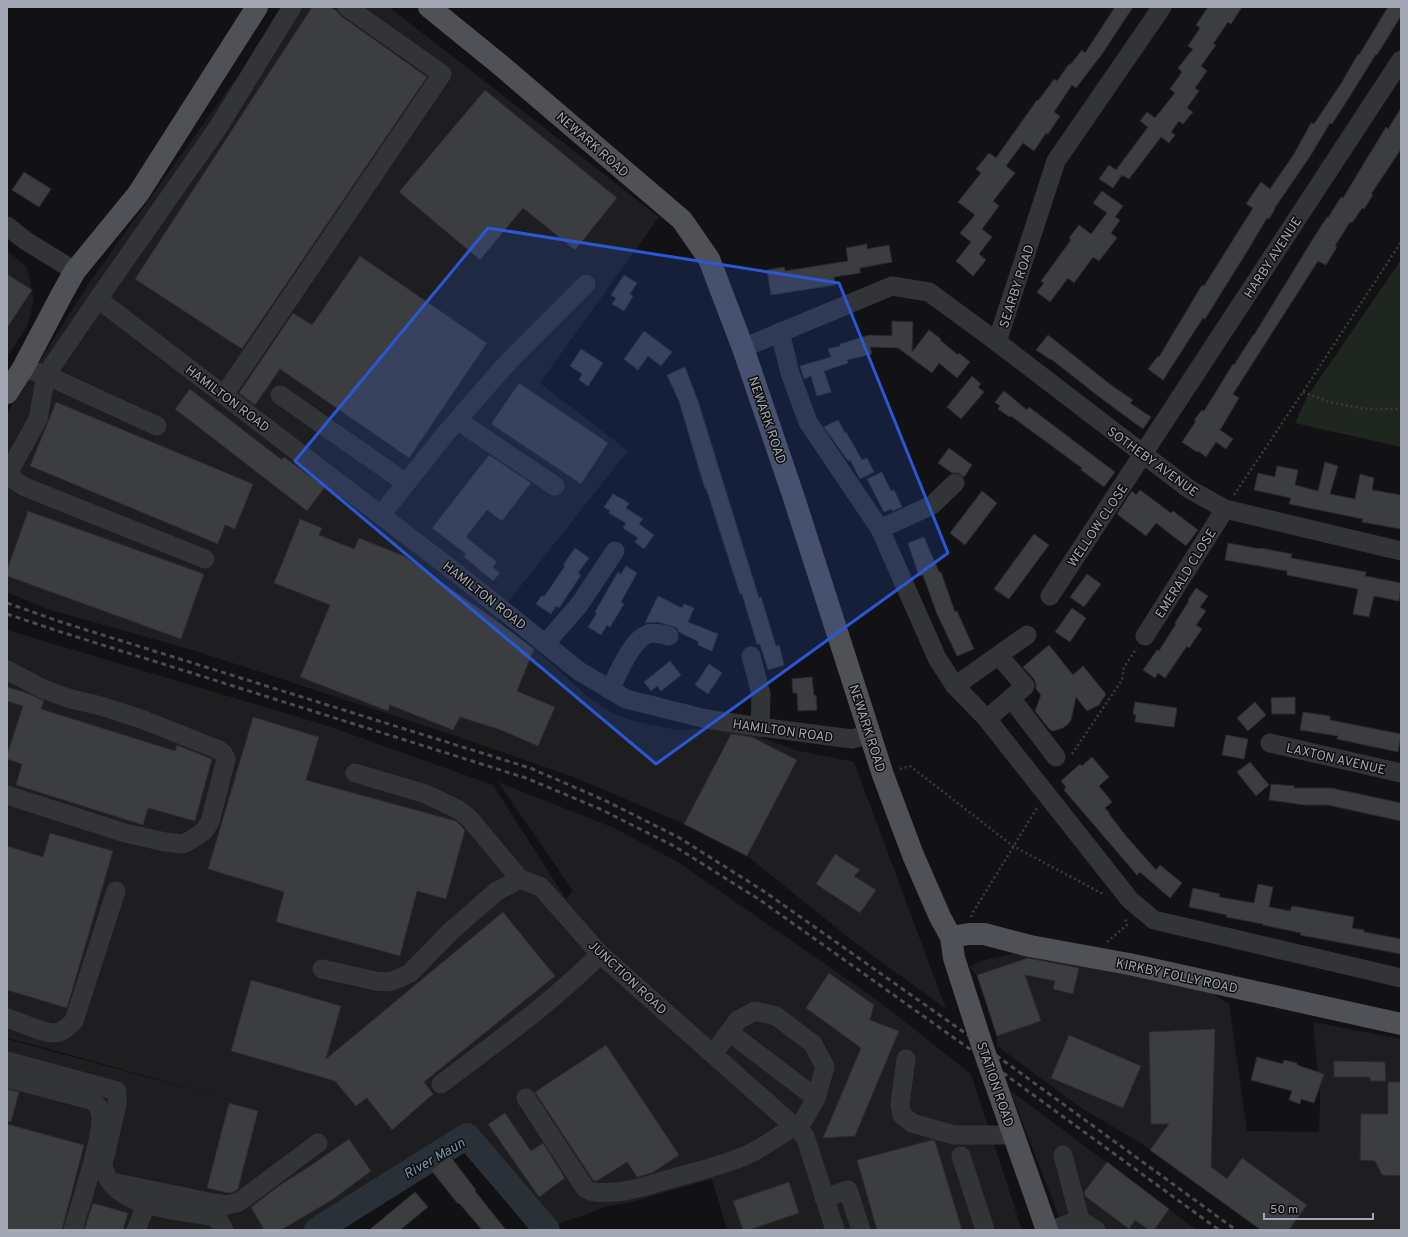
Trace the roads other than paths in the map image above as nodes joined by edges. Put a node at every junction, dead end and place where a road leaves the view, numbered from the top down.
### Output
1 (257, 7) edge
2 (292, 7) edge
3 (347, 7) edge
4 (429, 7) edge
5 (1162, 7) edge
6 (1401, 60) edge
7 (7, 226) edge
8 (75, 271) junction
9 (586, 284) dead end
10 (98, 299) junction
11 (780, 332) junction
12 (998, 342) junction
13 (743, 348) junction
14 (23, 368) junction
15 (46, 375) junction
16 (7, 393) edge
17 (224, 395) junction
18 (280, 395) dead end
19 (457, 420) junction
20 (157, 426) dead end
21 (1143, 455) junction
22 (8, 473) edge
23 (406, 483) junction
24 (955, 483) dead end
25 (555, 486) dead end
26 (1224, 509) junction
27 (381, 515) junction
28 (880, 529) junction
29 (615, 550) dead end
30 (1401, 551) edge
31 (205, 559) dead end
32 (1050, 596) dead end
33 (1027, 635) dead end
34 (670, 636) dead end
35 (1145, 636) road end
36 (545, 644) junction
37 (751, 656) dead end
38 (999, 656) junction
39 (7, 670) edge
40 (956, 686) junction
41 (610, 690) junction
42 (1011, 698) junction
43 (987, 719) junction
44 (760, 727) junction
45 (871, 734) junction
46 (1270, 743) dead end
47 (1064, 756) road end
48 (355, 773) dead end
49 (1401, 773) edge
50 (7, 795) edge
51 (520, 879) junction
52 (116, 891) dead end
53 (960, 935) junction
54 (600, 954) junction
55 (322, 969) dead end
56 (1401, 978) edge
57 (7, 1018) edge
58 (1401, 1024) edge
59 (729, 1032) junction
60 (713, 1054) junction
61 (906, 1059) dead end
62 (7, 1061) edge
63 (7, 1078) edge
64 (441, 1084) dead end
65 (526, 1098) dead end
66 (816, 1098) junction
67 (796, 1128) junction
68 (1013, 1134) junction
69 (318, 1143) dead end
70 (1063, 1155) dead end
71 (961, 1156) dead end
72 (109, 1181) junction
73 (824, 1198) junction
74 (146, 1205) junction
75 (1088, 1225) edge
76 (73, 1230) edge
77 (136, 1230) edge
78 (224, 1230) edge
79 (835, 1230) edge
80 (861, 1230) edge
81 (985, 1230) edge
82 (1047, 1230) edge
83 (1051, 1230) edge

1 - 8 main road
2 - 10 street
3 - 17 street
4 - 13 main road, NEWARK ROAD
5 - 12 street, SEARBY ROAD
6 - 21 street, HARBY AVENUE
7 - 8 street
8 - 14 main road
9 - 19 street
10 - 15 street
10 - 17 street, HAMILTON ROAD
11 - 12 street, SEARBY ROAD
11 - 13 street, SEARBY ROAD
11 - 28 street
12 - 21 street, SOTHEBY AVENUE
13 - 45 main road, NEWARK ROAD
14 - 15 street
14 - 16 main road
15 - 20 street
15 - 22 street
17 - 27 street, HAMILTON ROAD
18 - 23 street
19 - 23 street
19 - 25 street
21 - 26 street, SOTHEBY AVENUE
21 - 32 street, WELLOW CLOSE
22 - 31 street
23 - 27 street
24 - 28 street
26 - 30 street, SOTHEBY AVENUE
26 - 35 street, EMERALD CLOSE
27 - 36 street, HAMILTON ROAD
28 - 40 street
29 - 36 street
33 - 38 street
34 - 41 street
36 - 41 street, HAMILTON ROAD
37 - 44 street
38 - 40 street
38 - 42 street
39 - 50 street
40 - 43 street
41 - 44 street, HAMILTON ROAD
42 - 43 street
42 - 47 street
43 - 56 street
44 - 45 street, HAMILTON ROAD
45 - 53 main road, NEWARK ROAD
46 - 49 street, LAXTON AVENUE
48 - 51 street
51 - 54 street, JUNCTION ROAD
51 - 55 street
52 - 57 street
53 - 58 main road, KIRKBY FOLLY ROAD
53 - 68 main road, STATION ROAD
54 - 60 street, JUNCTION ROAD
54 - 64 street
59 - 60 street
59 - 66 street
59 - 66 street
60 - 67 street, JUNCTION ROAD
61 - 68 street
62 - 72 street
63 - 76 street
65 - 67 street
66 - 67 street
67 - 73 street, JUNCTION ROAD
68 - 82 main road, STATION ROAD
69 - 72 street
70 - 75 street
71 - 81 street
72 - 74 street
73 - 79 street, JUNCTION ROAD
73 - 80 street
74 - 77 street
74 - 78 street
75 - 83 street

